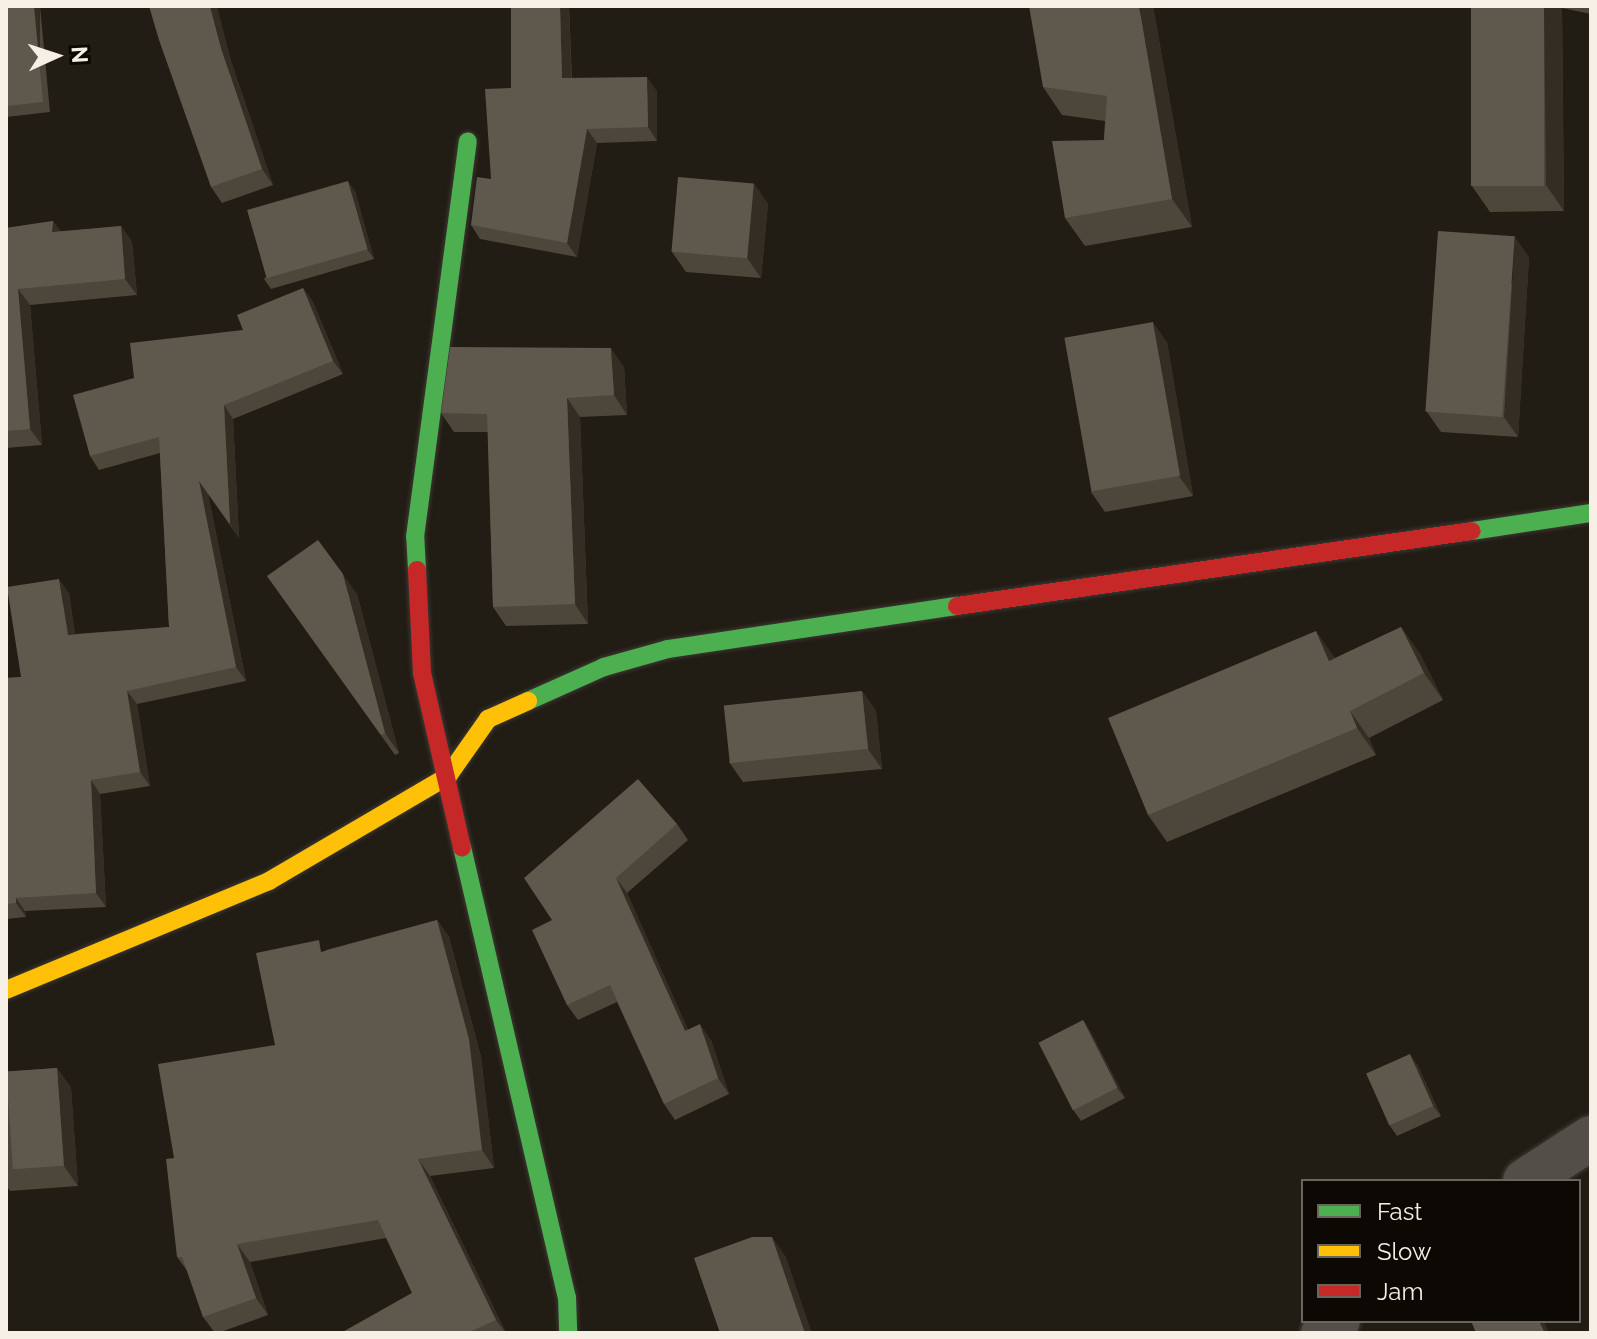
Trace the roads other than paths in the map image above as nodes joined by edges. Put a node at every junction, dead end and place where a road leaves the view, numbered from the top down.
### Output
1 (468, 142) dead end
2 (1591, 513) edge
3 (448, 776) junction
4 (6, 990) edge
5 (1591, 1138) edge
6 (1528, 1179) edge
7 (568, 1333) edge

1 - 3 street
2 - 3 street
3 - 4 street
3 - 7 street
5 - 6 street

